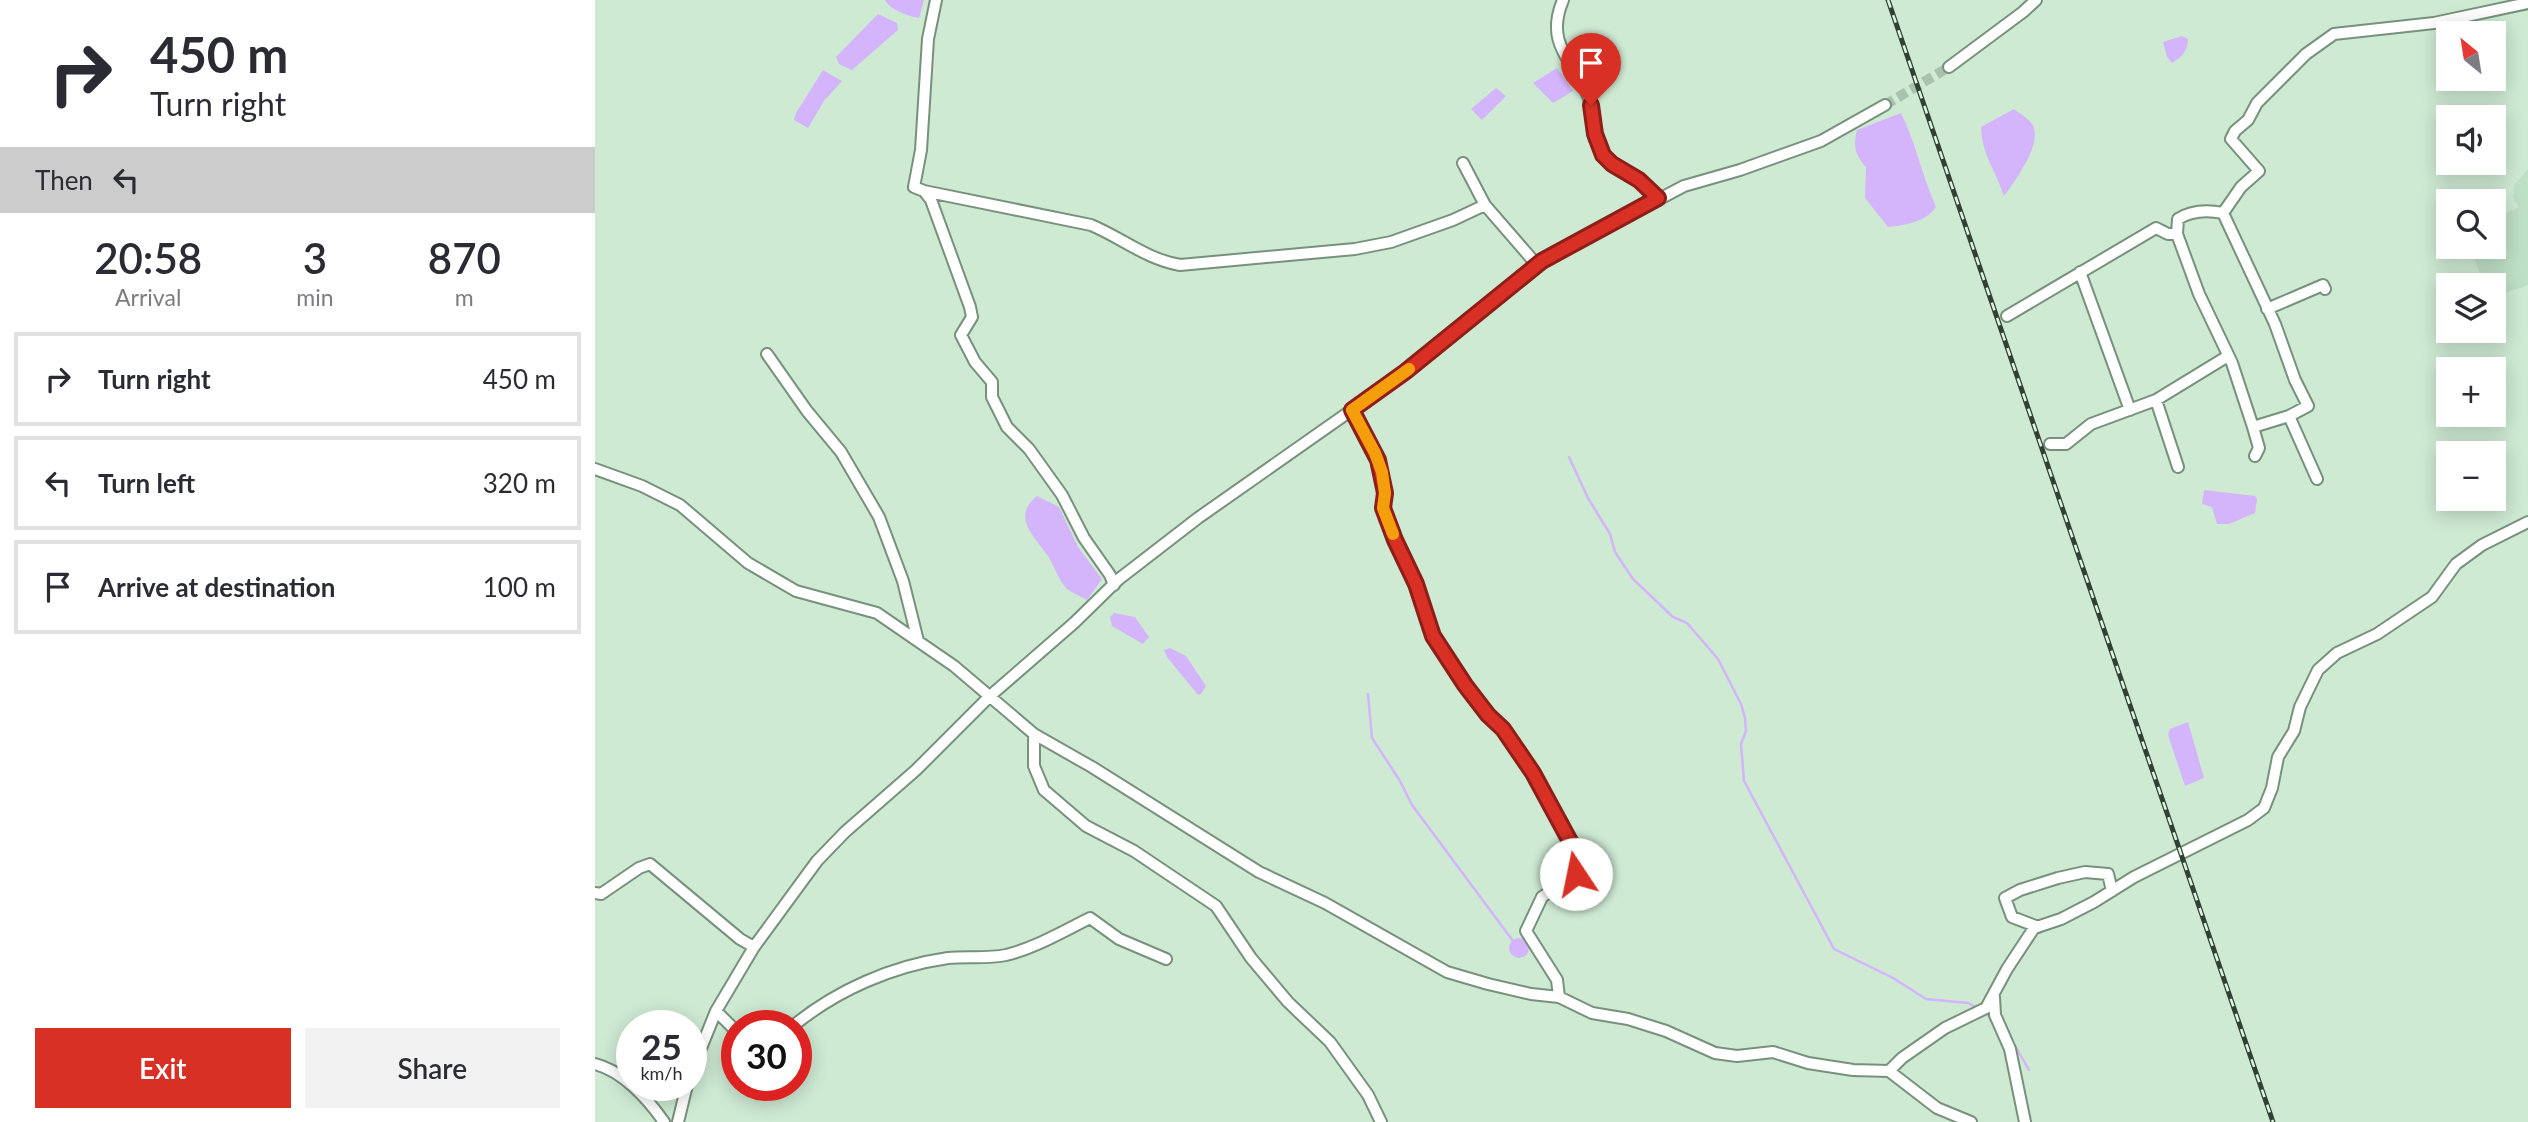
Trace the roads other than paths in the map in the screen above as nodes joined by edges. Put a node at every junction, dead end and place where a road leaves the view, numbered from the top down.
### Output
1 (936, 0) edge
2 (1563, 0) edge
3 (2036, 0) edge
4 (2528, 3) edge
5 (1949, 67) tunnel mouth
6 (1885, 106) tunnel mouth
7 (1463, 163) dead end
8 (924, 191) junction
9 (1658, 198) junction
10 (1485, 205) junction
11 (2223, 213) junction
12 (2177, 234) junction
13 (1537, 265) junction
14 (2080, 272) junction
15 (2325, 289) dead end
16 (2267, 309) junction
17 (2007, 316) dead end
18 (768, 354) dead end
19 (2228, 356) junction
20 (2157, 400) junction
21 (1352, 410) junction
22 (2130, 410) junction
23 (2289, 416) junction
24 (2253, 427) junction
25 (2050, 443) dead end
26 (2255, 456) dead end
27 (2178, 467) dead end
28 (595, 469) edge
29 (2318, 480) dead end
30 (2528, 522) edge
31 (1114, 584) junction
32 (918, 642) junction
33 (990, 696) junction
34 (1034, 734) junction
35 (2112, 891) junction
36 (595, 893) edge
37 (2038, 927) junction
38 (754, 947) junction
39 (1166, 958) dead end
40 (1994, 995) junction
41 (1559, 998) junction
42 (716, 1011) junction
43 (812, 1014) edge
44 (721, 1016) edge
45 (707, 1033) edge
46 (595, 1064) edge
47 (1889, 1070) junction
48 (683, 1101) edge
49 (664, 1122) edge
50 (678, 1122) edge
51 (1381, 1122) edge
52 (1971, 1122) edge
53 (2025, 1122) edge

1 - 8 street
2 - 9 street
3 - 5 street
4 - 11 street
6 - 9 street
7 - 10 street
8 - 10 street
8 - 31 street
9 - 13 street
10 - 13 street
11 - 12 street
11 - 16 street
12 - 14 street
12 - 19 street
13 - 21 street
14 - 17 street
14 - 22 street
15 - 16 street
16 - 23 street
18 - 32 street
19 - 20 street
19 - 24 street
20 - 22 street
20 - 27 street
21 - 31 street
21 - 41 street
22 - 25 street
23 - 24 street
23 - 29 street
24 - 26 street
28 - 32 street
30 - 35 street
31 - 33 street
32 - 33 street
33 - 34 street
33 - 38 street
34 - 41 street
34 - 51 street
35 - 37 street
35 - 37 street
36 - 38 street
37 - 40 street
38 - 42 street
39 - 43 street
40 - 47 street
40 - 53 street
41 - 47 street
42 - 44 street
42 - 45 street
46 - 49 street
47 - 52 street
48 - 50 street

